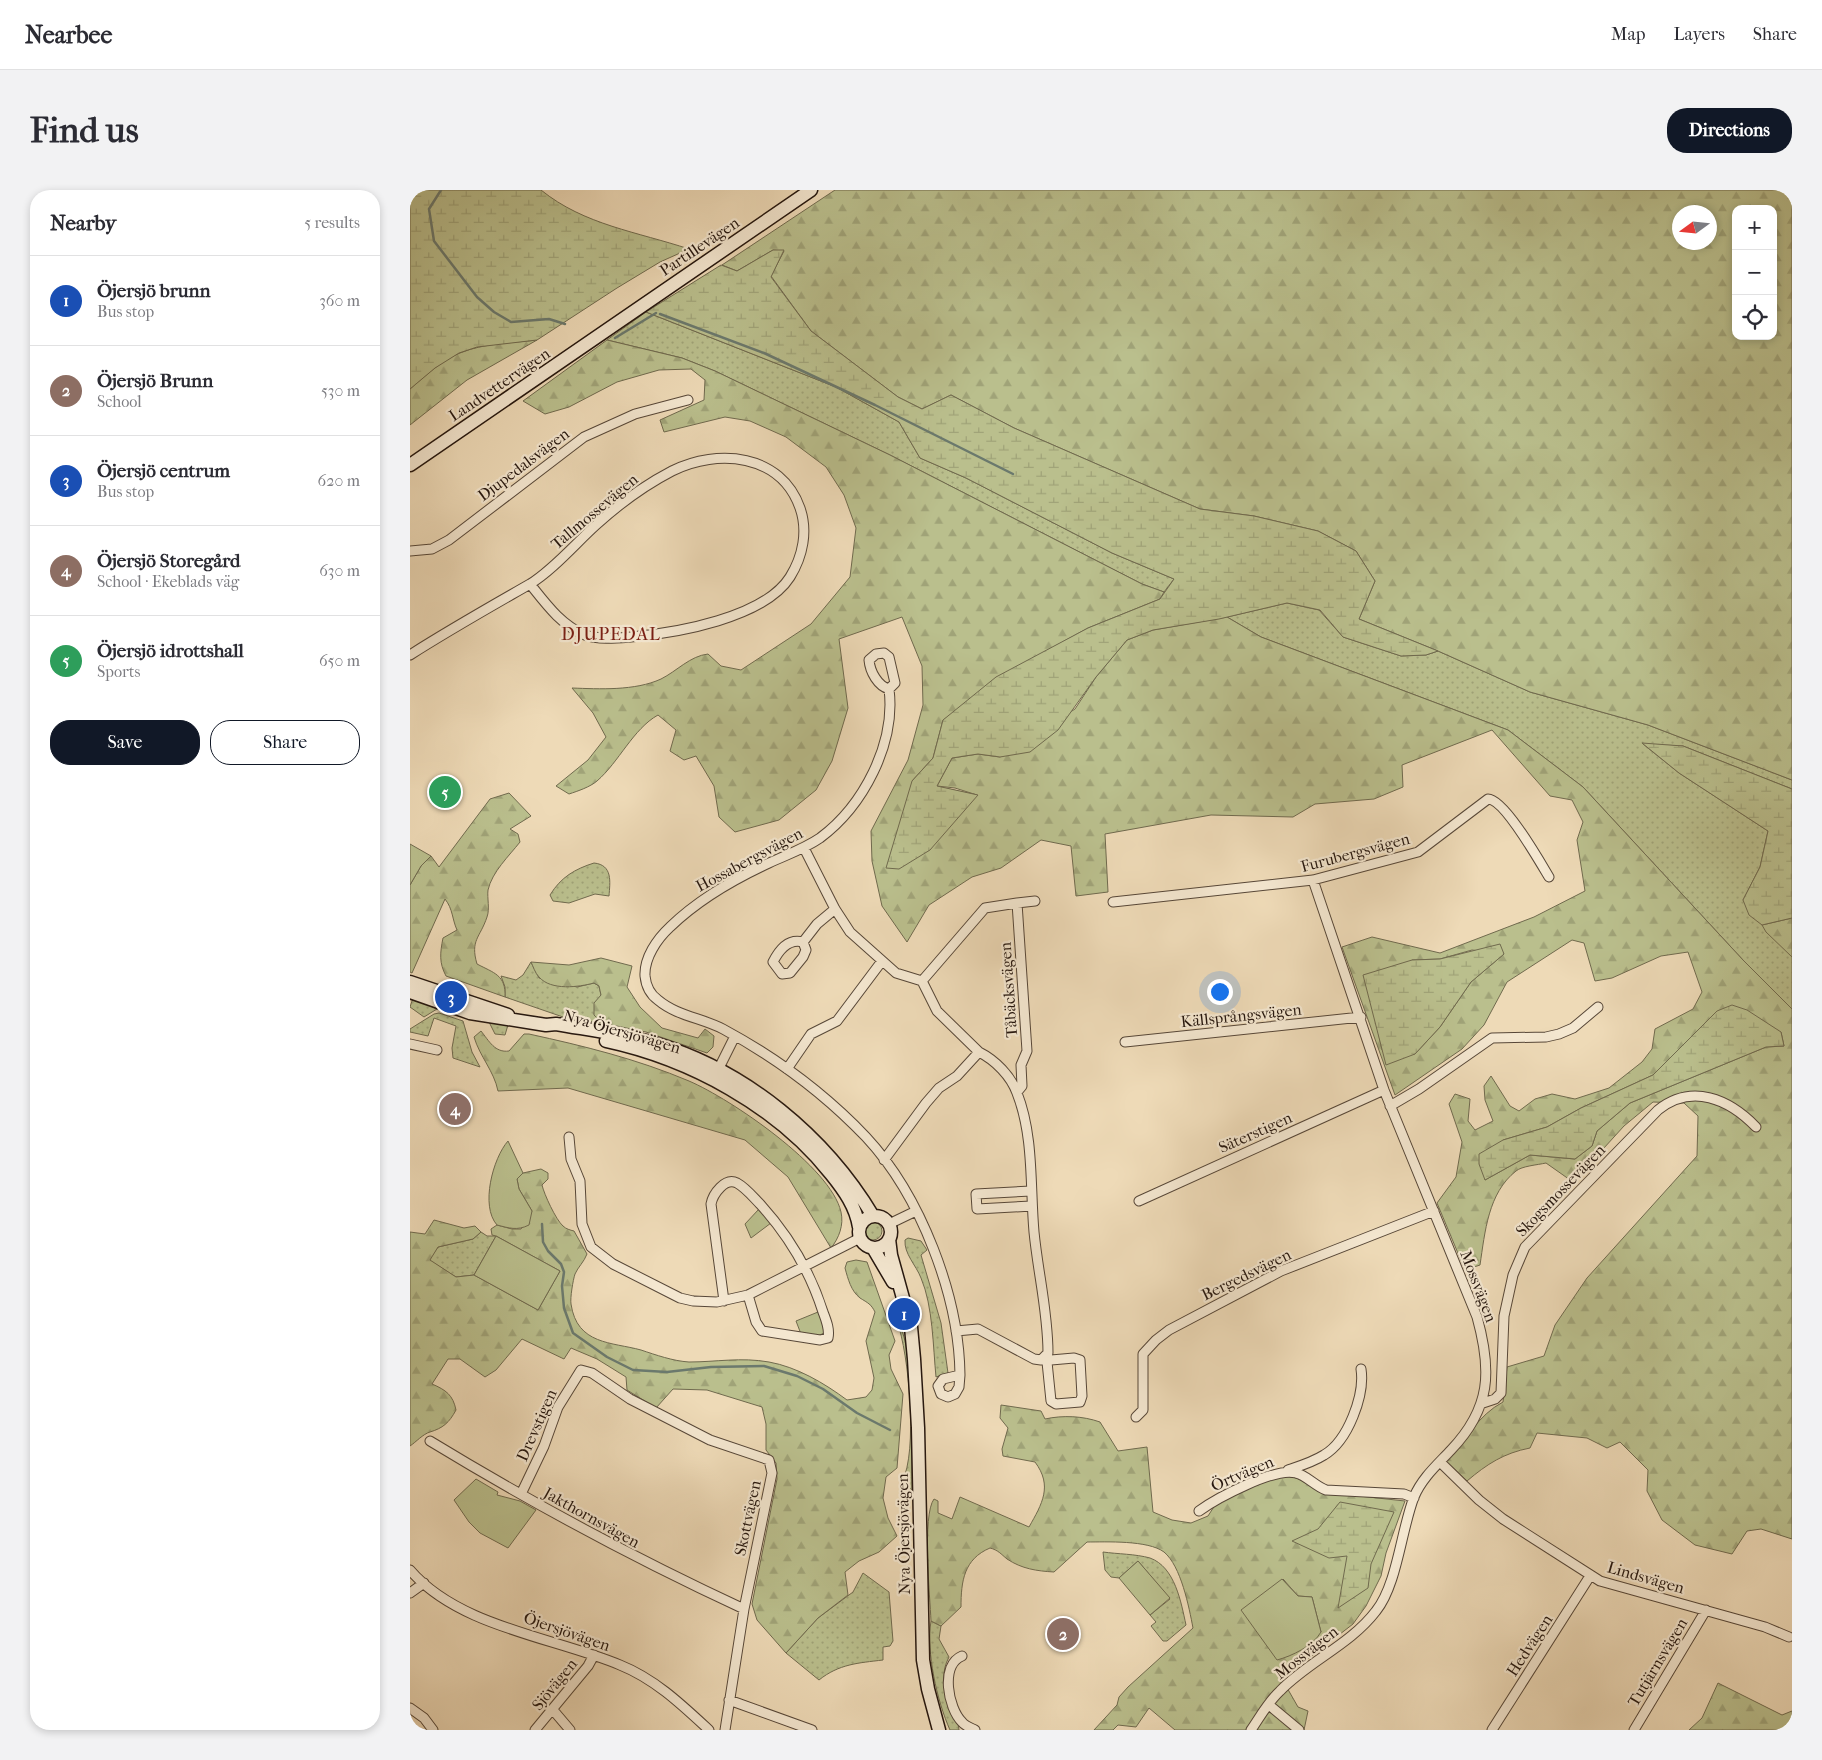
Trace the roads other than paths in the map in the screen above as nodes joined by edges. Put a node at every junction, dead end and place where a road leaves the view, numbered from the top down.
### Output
1 (811, 190) edge
2 (607, 330) joint
3 (688, 400) dead end
4 (410, 465) edge
5 (410, 551) edge
6 (530, 584) junction
7 (410, 655) edge
8 (889, 689) dead end
9 (804, 848) junction
10 (1549, 877) dead end
11 (1313, 880) junction
12 (1035, 901) dead end
13 (1113, 902) dead end
14 (1017, 903) junction
15 (835, 909) junction
16 (802, 942) dead end
17 (882, 961) junction
18 (922, 981) junction
19 (410, 982) edge
20 (410, 992) edge
21 (1598, 1007) dead end
22 (1361, 1017) junction
23 (517, 1019) junction
24 (735, 1036) junction
25 (1125, 1042) dead end
26 (410, 1044) edge
27 (437, 1050) dead end
28 (979, 1052) junction
29 (787, 1069) junction
30 (716, 1075) junction
31 (1384, 1090) junction
32 (1017, 1092) junction
33 (1390, 1106) junction
34 (1756, 1127) dead end
35 (569, 1136) dead end
36 (884, 1160) junction
37 (1031, 1191) junction
38 (1139, 1201) dead end
39 (1032, 1206) junction
40 (916, 1211) junction
41 (1434, 1211) junction
42 (873, 1216) junction
43 (889, 1224) junction
44 (860, 1233) junction
45 (889, 1239) junction
46 (873, 1248) junction
47 (806, 1267) junction
48 (748, 1294) junction
49 (724, 1301) junction
50 (956, 1330) junction
51 (910, 1336) junction
52 (1045, 1357) junction
53 (1361, 1369) dead end
54 (581, 1370) joint
55 (960, 1376) dead end
56 (1483, 1403) junction
57 (1136, 1417) dead end
58 (430, 1441) dead end
59 (1440, 1462) junction
60 (1285, 1471) junction
61 (521, 1494) junction
62 (1414, 1498) junction
63 (1199, 1511) dead end
64 (410, 1570) edge
65 (1590, 1576) junction
66 (424, 1583) junction
67 (410, 1593) edge
68 (744, 1609) junction
69 (1706, 1610) junction
70 (1789, 1638) dead end
71 (594, 1655) junction
72 (962, 1656) dead end
73 (729, 1700) junction
74 (1268, 1705) junction
75 (410, 1708) edge
76 (553, 1710) junction
77 (433, 1730) edge
78 (535, 1730) edge
79 (570, 1730) edge
80 (709, 1730) edge
81 (725, 1730) edge
82 (812, 1730) edge
83 (939, 1730) edge
84 (975, 1730) edge
85 (1250, 1730) edge
86 (1299, 1730) edge
87 (1492, 1730) edge
88 (1634, 1730) edge

1 - 2 street, Partillevägen
2 - 4 street, Landvettervägen
3 - 5 street, Djupedalsvägen
6 - 6 street, Tallmossevägen
6 - 7 street, Tallmossevägen
8 - 9 street, Hossabergsvägen
9 - 15 street
9 - 24 street, Hossabergsvägen
10 - 11 street, Furubergsvägen
11 - 13 street, Furubergsvägen
11 - 22 street, Mossvägen
12 - 14 street
14 - 18 street
14 - 32 street, Tåbäcksvägen
15 - 16 street
15 - 17 street
17 - 18 street
17 - 29 street
18 - 28 street
19 - 23 street, Nya Öjersjövägen
20 - 23 street, Nya Öjersjövägen
21 - 33 street
22 - 25 street, Källsprångsvägen
22 - 31 street, Mossvägen
23 - 30 street, Nya Öjersjövägen
24 - 29 street, Hossabergsvägen
24 - 30 street
26 - 27 street
28 - 32 street
28 - 36 street
29 - 36 street, Hossabergsvägen
30 - 42 street, Nya Öjersjövägen
30 - 44 street, Nya Öjersjövägen
31 - 33 street, Mossvägen
31 - 38 street, Säterstigen
32 - 37 street, Tåbäcksvägen
33 - 41 street, Mossvägen
34 - 56 street, Skogsmossevägen
35 - 49 street
36 - 40 street, Hossabergsvägen
37 - 39 street, Tåbäcksvägen
37 - 39 street
39 - 52 street, Tåbäcksvägen
40 - 43 street
40 - 50 street, Hossabergsvägen
41 - 56 street, Mossvägen
41 - 57 street, Bergedsvägen
42 - 43 street, Nya Öjersjövägen
42 - 44 street
43 - 45 street, Nya Öjersjövägen
44 - 46 street, Nya Öjersjövägen
44 - 47 street
45 - 46 street
45 - 51 street, Nya Öjersjövägen
46 - 51 street, Nya Öjersjövägen
47 - 48 street
47 - 48 street
47 - 49 street
48 - 49 street
50 - 52 street, Tåbäcksvägen
50 - 55 street, Hossabergsvägen
51 - 83 street, Nya Öjersjövägen
52 - 52 street, Tåbäcksvägen
53 - 60 street
54 - 61 street, Drevstigen
54 - 68 street, Skottvägen
56 - 59 street, Mossvägen
58 - 61 street, Jakthornsvägen
59 - 62 street, Mossvägen
59 - 65 street, Lindsvägen
60 - 62 street, Örtvägen
60 - 63 street, Örtvägen
61 - 68 street, Jakthornsvägen
62 - 74 street, Mossvägen
64 - 66 street, Öjersjövägen
65 - 69 street, Lindsvägen
65 - 87 street, Hedvägen
66 - 67 street
66 - 71 street, Öjersjövägen
68 - 73 street, Skottvägen
69 - 70 street, Lindsvägen
69 - 88 street, Tutjärnsvägen
71 - 76 street, Sjövägen
71 - 80 street, Öjersjövägen
72 - 84 street
73 - 81 street, Skottvägen
73 - 82 street
74 - 85 street, Mossvägen
74 - 86 street
75 - 77 street
76 - 78 street, Sjövägen
76 - 79 street

